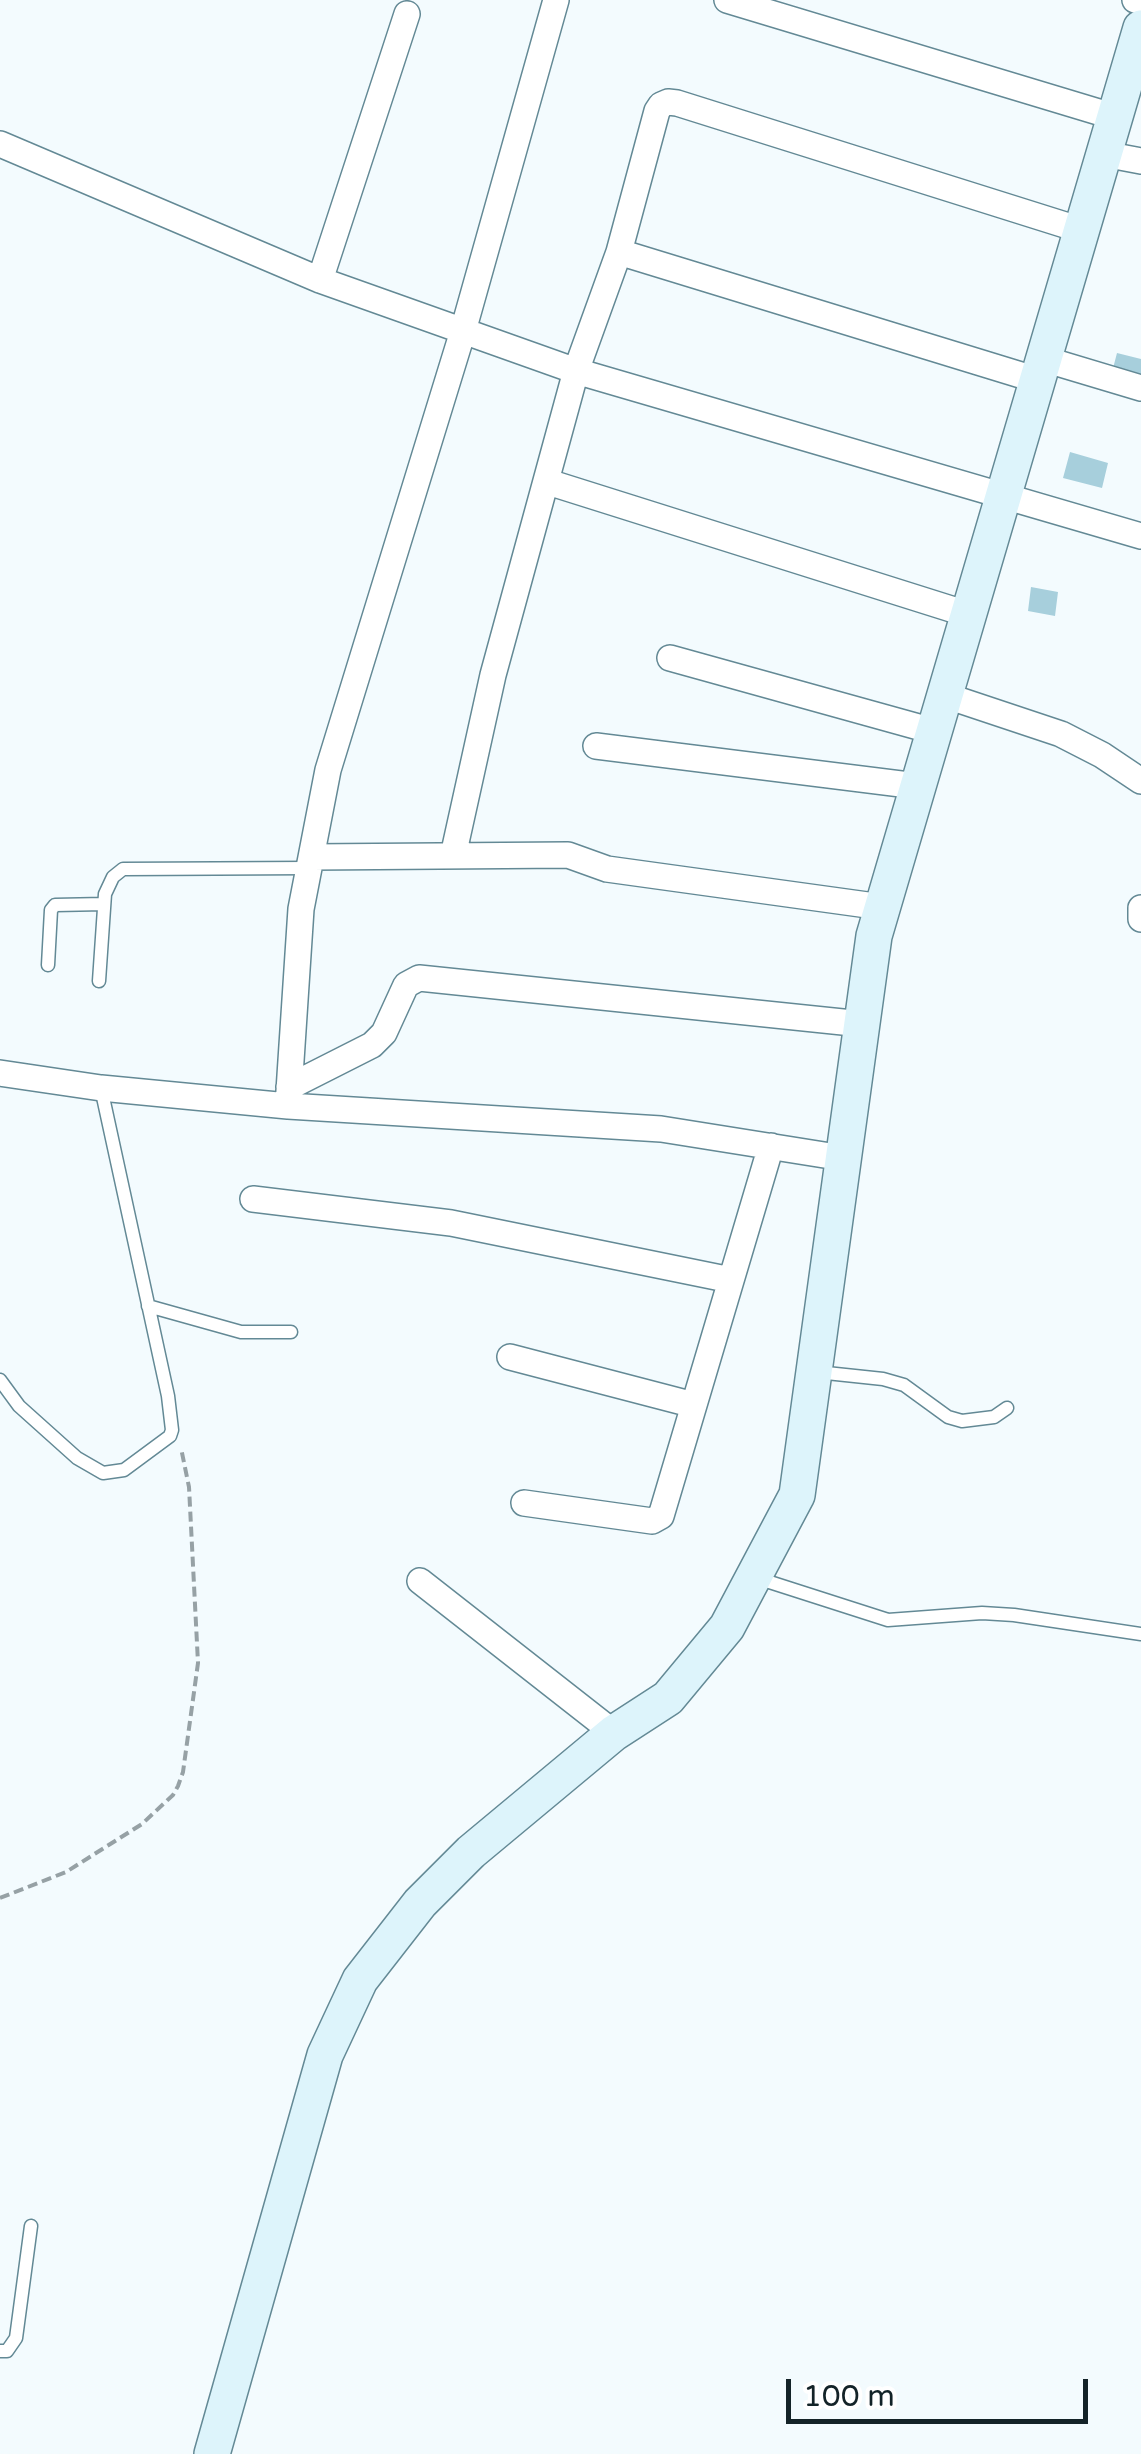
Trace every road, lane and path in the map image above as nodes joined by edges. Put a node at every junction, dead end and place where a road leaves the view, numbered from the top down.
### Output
1 (556, 0) edge
2 (727, 0) edge
3 (407, 14) dead end
4 (1141, 28) edge
5 (1115, 117) junction
6 (0, 144) edge
7 (1104, 154) junction
8 (1141, 161) edge
9 (1082, 230) junction
10 (619, 252) junction
11 (320, 280) junction
12 (463, 331) junction
13 (1040, 370) junction
14 (576, 371) junction
15 (1141, 388) edge
16 (548, 482) junction
17 (1002, 493) junction
18 (1141, 536) edge
19 (967, 614) junction
20 (670, 658) dead end
21 (944, 695) junction
22 (933, 731) junction
23 (596, 746) dead end
24 (1141, 782) edge
25 (918, 786) junction
26 (453, 856) junction
27 (311, 863) junction
28 (104, 904) junction
29 (882, 907) junction
30 (1141, 908) edge
31 (1141, 919) edge
32 (48, 965) dead end
33 (99, 980) dead end
34 (862, 1024) junction
35 (0, 1073) edge
36 (101, 1088) junction
37 (288, 1097) junction
38 (770, 1146) junction
39 (843, 1158) junction
40 (253, 1199) dead end
41 (731, 1280) junction
42 (148, 1306) junction
43 (292, 1332) dead end
44 (510, 1358) dead end
45 (815, 1372) junction
46 (0, 1380) edge
47 (694, 1404) junction
48 (1007, 1408) dead end
49 (172, 1430) junction
50 (524, 1503) dead end
51 (755, 1577) junction
52 (420, 1581) dead end
53 (1141, 1634) edge
54 (614, 1733) junction
55 (0, 1898) edge
56 (31, 2226) dead end
57 (0, 2351) edge
58 (212, 2454) edge

1 - 12 street
2 - 5 street
3 - 11 street
4 - 5 main road
5 - 7 main road
6 - 11 street
7 - 8 street
7 - 9 main road
9 - 10 street
9 - 13 main road
10 - 13 street
10 - 14 street
11 - 12 street
12 - 14 street
12 - 27 street
13 - 15 street
13 - 17 main road
14 - 16 street
14 - 17 street
16 - 19 street
16 - 26 street
17 - 18 street
17 - 19 main road
19 - 21 main road
20 - 22 street
21 - 22 main road
21 - 24 street
22 - 25 main road
23 - 25 street
25 - 29 main road
26 - 27 street
26 - 29 street
27 - 28 lane
27 - 37 street
28 - 32 lane
28 - 33 lane
29 - 34 main road
30 - 31 street
34 - 37 street
34 - 39 main road
35 - 36 street
36 - 37 street
36 - 42 lane
37 - 38 street
38 - 39 street
38 - 41 street
39 - 45 main road
40 - 41 street
41 - 47 street
42 - 43 lane
42 - 49 lane
44 - 47 street
45 - 48 lane
45 - 51 main road
46 - 49 lane
47 - 50 street
49 - 55 path
51 - 53 lane
51 - 54 main road
52 - 54 street
54 - 58 main road
56 - 57 lane

